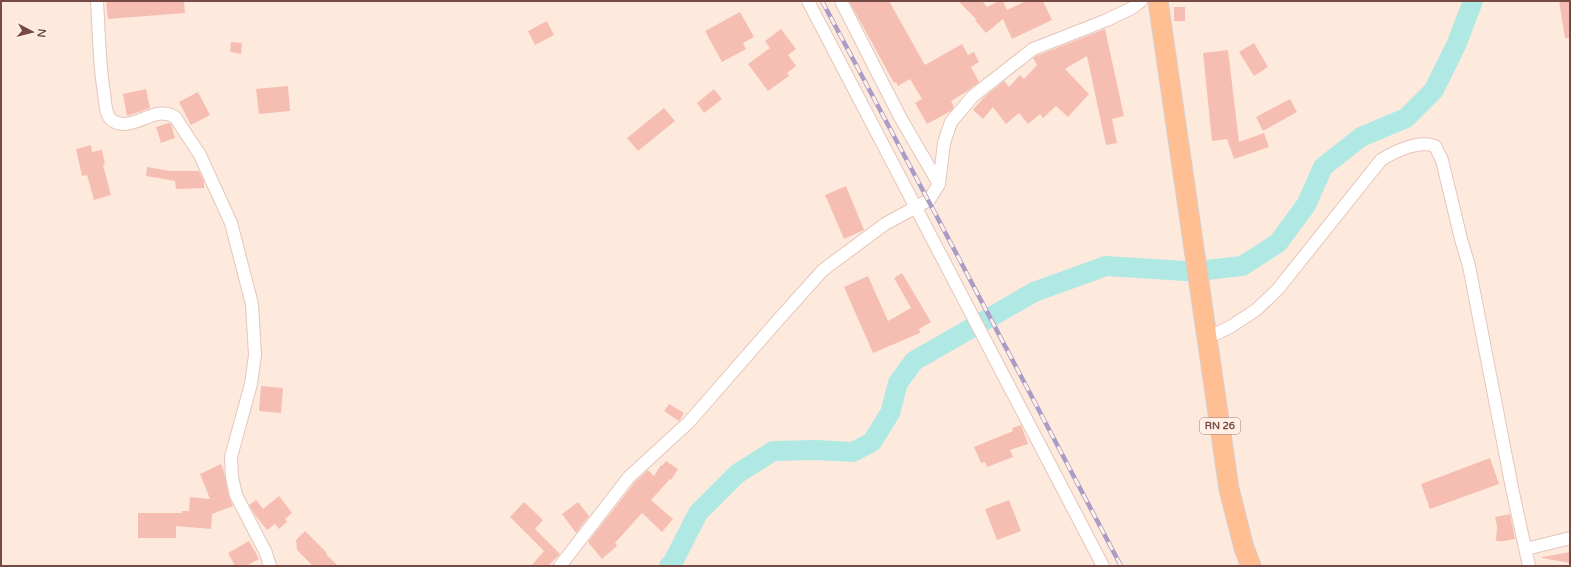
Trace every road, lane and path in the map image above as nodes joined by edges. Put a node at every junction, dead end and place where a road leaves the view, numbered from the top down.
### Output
1 (97, 1) edge
2 (808, 1) edge
3 (841, 1) edge
4 (1141, 1) edge
5 (1158, 1) edge
6 (939, 184) junction
7 (916, 206) junction
8 (1207, 338) junction
9 (1570, 538) edge
10 (1526, 549) junction
11 (270, 566) edge
12 (560, 566) edge
13 (1103, 566) edge
14 (1251, 566) edge
15 (1530, 566) edge

1 - 11 street
2 - 7 street
3 - 6 street
4 - 6 street
5 - 8 main road, RN 26
6 - 7 street
7 - 12 street
7 - 13 street
8 - 10 street
8 - 14 main road, RN 26
9 - 10 street
10 - 15 street

